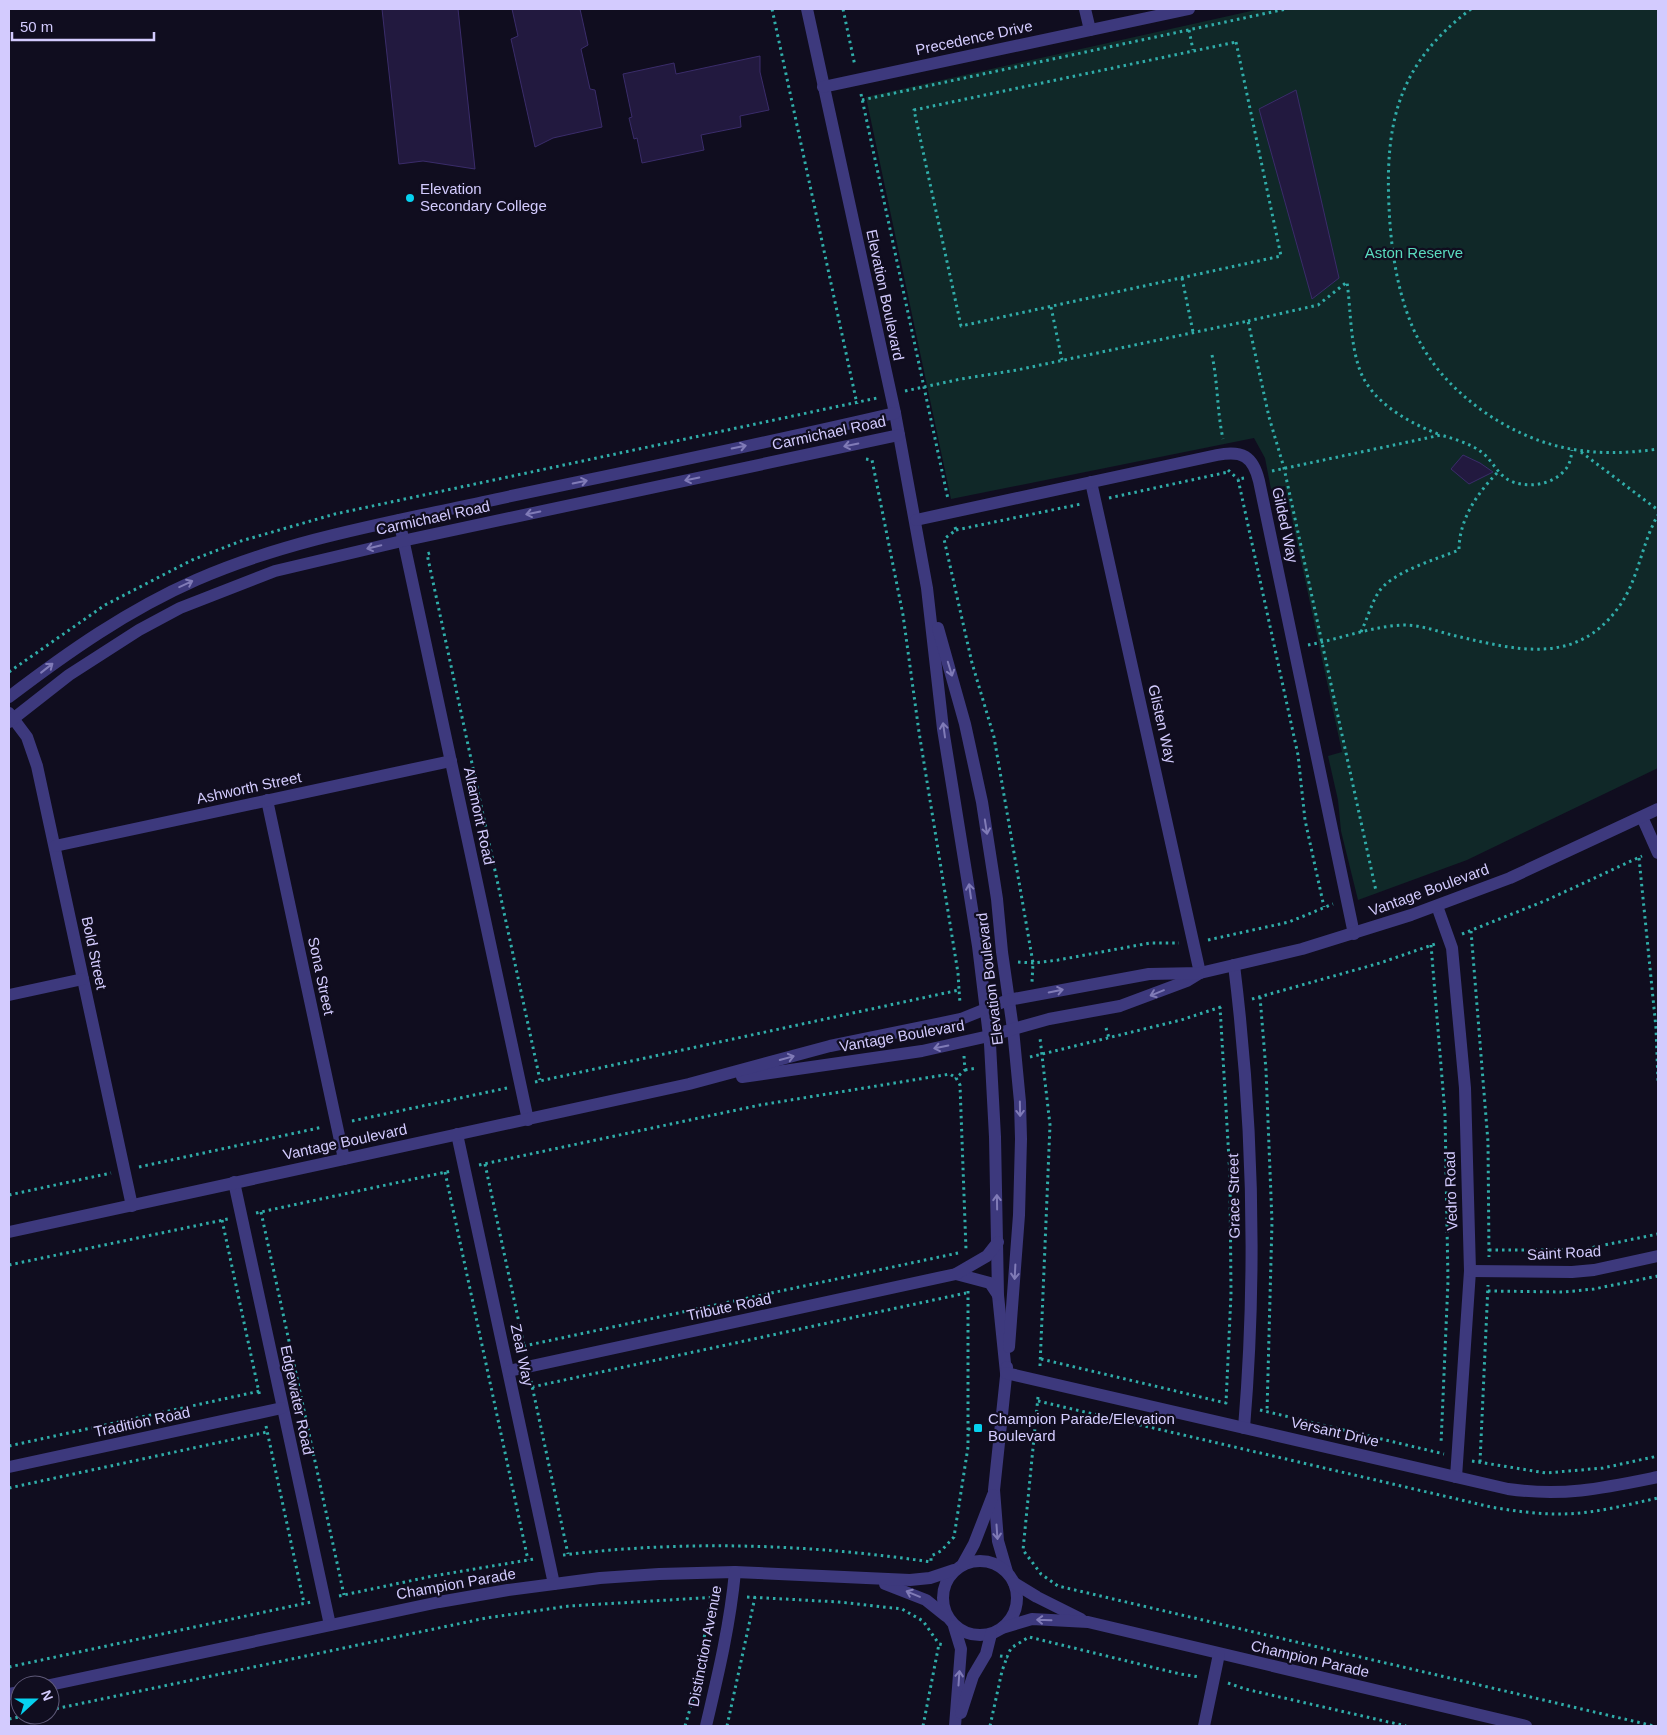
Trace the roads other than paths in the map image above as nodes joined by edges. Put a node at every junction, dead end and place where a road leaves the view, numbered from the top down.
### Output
1 (807, 9) edge
2 (1084, 9) edge
3 (1187, 9) edge
4 (1090, 30) junction
5 (824, 87) junction
6 (895, 413) junction
7 (899, 435) junction
8 (1091, 482) junction
9 (398, 520) junction
10 (916, 520) junction
11 (402, 541) junction
12 (927, 588) junction
13 (9, 698) edge
14 (10, 718) edge
15 (450, 761) junction
16 (267, 800) junction
17 (1658, 809) edge
18 (1642, 817) junction
19 (55, 846) junction
20 (1658, 851) edge
21 (1437, 906) junction
22 (1354, 934) junction
23 (1234, 965) junction
24 (1200, 973) junction
25 (83, 979) junction
26 (9, 994) edge
27 (1008, 1000) junction
28 (985, 1009) junction
29 (1013, 1029) junction
30 (989, 1036) junction
31 (689, 1084) junction
32 (528, 1120) junction
33 (457, 1134) junction
34 (344, 1159) junction
35 (234, 1182) junction
36 (132, 1206) junction
37 (9, 1232) edge
38 (998, 1242) junction
39 (1658, 1256) edge
40 (1470, 1271) junction
41 (963, 1273) junction
42 (998, 1295) junction
43 (509, 1370) junction
44 (1006, 1373) junction
45 (282, 1408) junction
46 (1244, 1428) junction
47 (9, 1467) edge
48 (1456, 1477) junction
49 (1658, 1477) edge
50 (994, 1490) junction
51 (958, 1567) junction
52 (735, 1572) junction
53 (1010, 1577) junction
54 (875, 1580) junction
55 (554, 1584) junction
56 (950, 1621) junction
57 (1088, 1622) junction
58 (330, 1625) junction
59 (996, 1631) junction
60 (1219, 1654) junction
61 (60, 1683) edge
62 (706, 1726) edge
63 (956, 1726) edge
64 (1204, 1726) edge
65 (1526, 1726) edge

1 - 5 street, Elevation Boulevard
2 - 4 street
3 - 4 street, Precedence Drive
4 - 5 street, Precedence Drive
5 - 6 street, Elevation Boulevard
6 - 7 street, Elevation Boulevard
9 -> 6 street, Carmichael Road
7 - 10 street, Elevation Boulevard
7 -> 11 street, Carmichael Road
8 - 10 street, Gilded Way
8 - 22 street, Gilded Way
8 - 24 street, Glisten Way
9 - 11 street, Altamont Road
13 -> 9 street, Carmichael Road
10 - 12 street, Elevation Boulevard
11 -> 14 street, Carmichael Road
11 - 15 street, Altamont Road
12 -> 27 street, Elevation Boulevard
28 -> 12 street, Elevation Boulevard
14 - 19 street, Bold Street
15 - 16 street, Ashworth Street
15 - 32 street, Altamont Road
16 - 19 street, Ashworth Street
16 - 34 street, Sona Street
17 - 18 street, Vantage Boulevard
18 - 20 street
18 - 21 street, Vantage Boulevard
19 - 25 street, Bold Street
21 - 22 street, Vantage Boulevard
21 - 40 street, Vedro Road
22 - 23 street, Vantage Boulevard
23 - 24 street, Vantage Boulevard
23 - 46 street, Grace Street
27 -> 24 street, Vantage Boulevard
24 -> 29 street, Vantage Boulevard
25 - 26 street
25 - 36 street, Bold Street
27 - 28 street, Vantage Boulevard
27 - 29 street, Elevation Boulevard
28 - 30 street, Elevation Boulevard
31 -> 28 street, Vantage Boulevard
29 - 30 street, Vantage Boulevard
29 -> 44 street, Elevation Boulevard
30 -> 31 street, Vantage Boulevard
38 -> 30 street, Elevation Boulevard
31 - 32 street, Vantage Boulevard
32 - 33 street, Vantage Boulevard
33 - 34 street, Vantage Boulevard
33 - 43 street, Zeal Way
34 - 35 street, Vantage Boulevard
35 - 36 street, Vantage Boulevard
35 - 45 street, Edgewater Road
36 - 37 street, Vantage Boulevard
38 - 41 street
38 - 42 street, Elevation Boulevard
39 - 40 street, Saint Road
40 - 48 street, Vedro Road
41 - 42 street
41 - 43 street, Tribute Road
42 - 44 street, Elevation Boulevard
43 - 55 street, Zeal Way
44 - 46 street, Versant Drive
44 - 50 street, Elevation Boulevard
45 - 47 street, Tradition Road
45 - 58 street, Edgewater Road
46 - 48 street, Versant Drive
48 - 49 street, Versant Drive
50 - 51 street, Elevation Boulevard
50 -> 53 street, Elevation Boulevard
51 - 53 street
51 - 54 street, Champion Parade
51 - 56 street
52 - 54 street, Champion Parade
52 - 55 street, Champion Parade
52 - 62 street, Distinction Avenue
53 - 57 street, Champion Parade
53 - 59 street
56 -> 54 street, Champion Parade
55 - 58 street, Champion Parade
56 - 59 street
63 -> 56 street
57 -> 59 street, Champion Parade
57 - 60 street, Champion Parade
58 - 61 street, Champion Parade
59 - 63 street
60 - 64 street
60 - 65 street, Champion Parade

